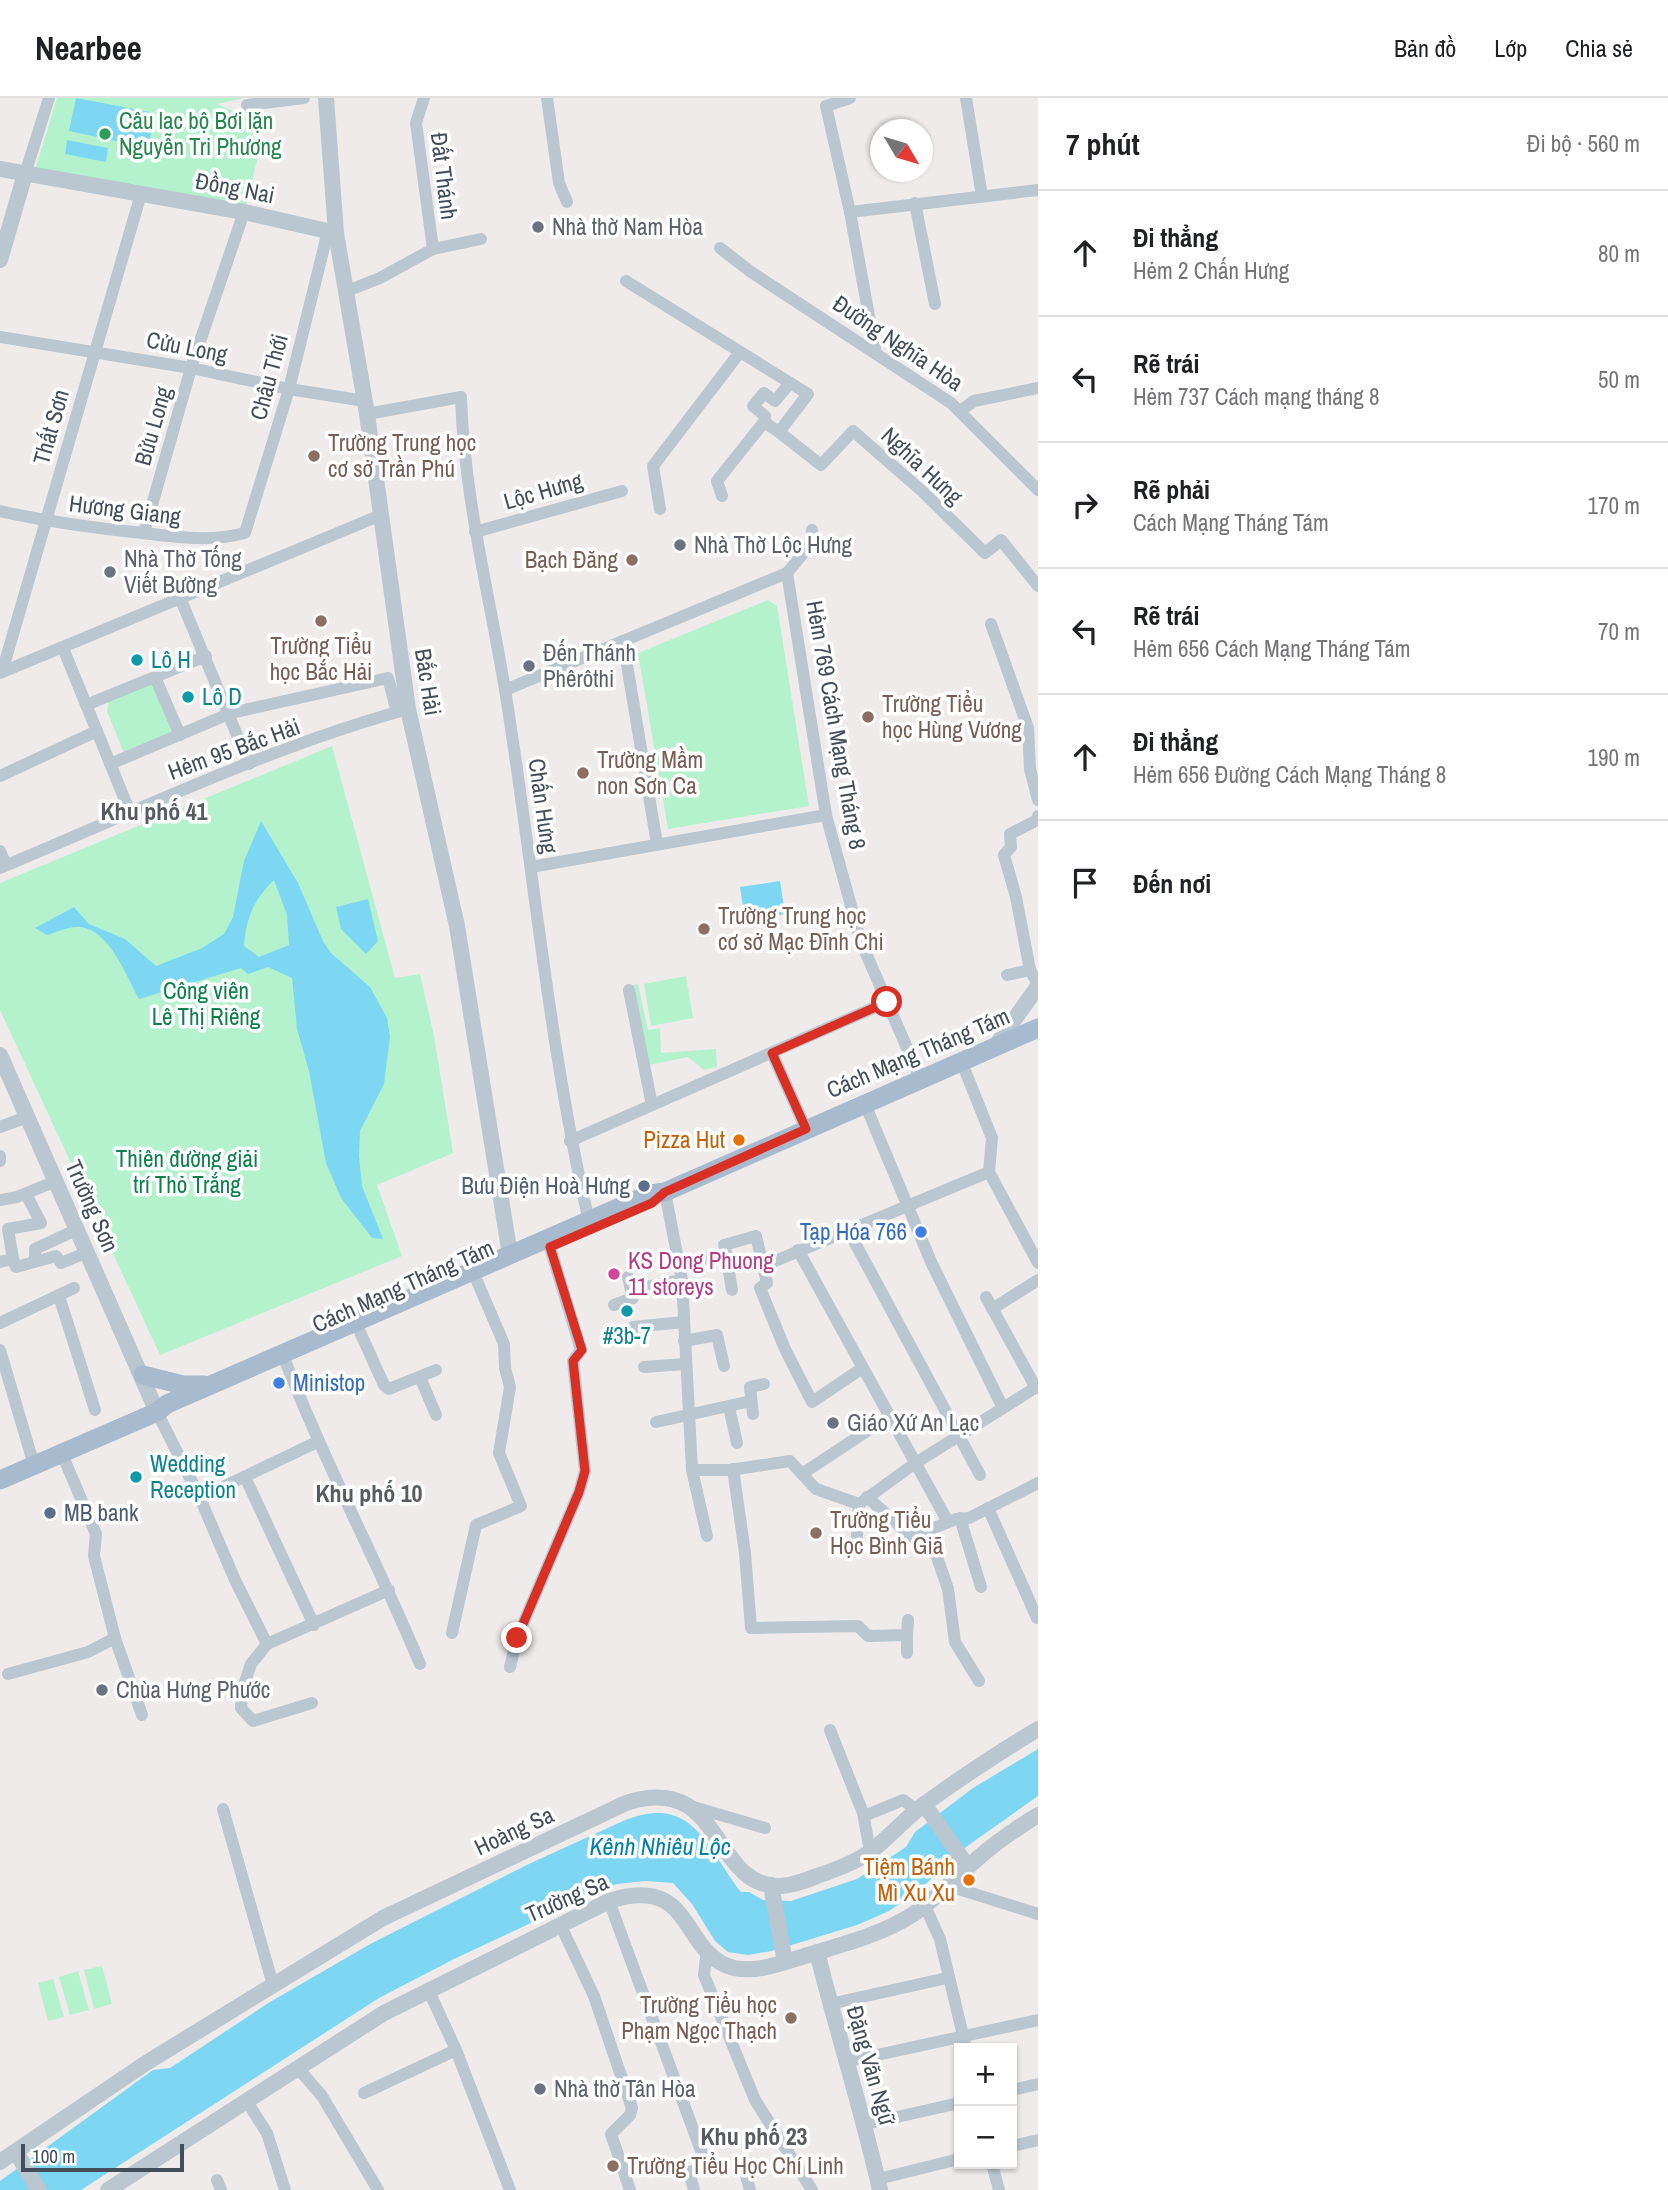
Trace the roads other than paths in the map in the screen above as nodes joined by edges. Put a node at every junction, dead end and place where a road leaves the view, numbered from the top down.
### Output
1 (49, 98) edge
2 (304, 98) edge
3 (317, 98) edge
4 (424, 98) edge
5 (547, 98) edge
6 (850, 98) edge
7 (966, 98) edge
8 (247, 105) dead end
9 (327, 105) edge
10 (0, 169) edge
11 (25, 174) junction
12 (1038, 190) edge
13 (141, 194) junction
14 (982, 196) junction
15 (567, 202) dead end
16 (915, 203) junction
17 (244, 212) junction
18 (850, 212) junction
19 (332, 232) junction
20 (481, 239) dead end
21 (720, 248) dead end
22 (432, 249) junction
23 (0, 260) edge
24 (626, 281) dead end
25 (346, 291) junction
26 (935, 304) dead end
27 (0, 337) edge
28 (94, 351) junction
29 (740, 352) junction
30 (876, 354) junction
31 (191, 368) junction
32 (790, 383) junction
33 (1038, 388) edge
34 (289, 390) junction
35 (461, 397) joint
36 (366, 408) junction
37 (960, 411) junction
38 (764, 422) junction
39 (779, 432) junction
40 (1038, 490) edge
41 (622, 491) dead end
42 (722, 496) dead end
43 (660, 509) dead end
44 (0, 511) edge
45 (381, 515) junction
46 (46, 521) junction
47 (812, 530) dead end
48 (475, 532) junction
49 (144, 533) junction
50 (245, 533) joint
51 (787, 573) junction
52 (1038, 586) edge
53 (181, 600) junction
54 (991, 624) dead end
55 (623, 641) junction
56 (63, 648) junction
57 (206, 656) junction
58 (1, 673) edge
59 (155, 677) junction
60 (505, 690) junction
61 (86, 705) junction
62 (402, 710) junction
63 (231, 713) junction
64 (97, 731) junction
65 (180, 735) junction
66 (110, 764) junction
67 (249, 764) junction
68 (0, 776) edge
69 (1038, 800) edge
70 (129, 810) junction
71 (826, 815) junction
72 (1038, 816) edge
73 (657, 845) junction
74 (0, 851) edge
75 (3, 866) edge
76 (531, 867) junction
77 (1030, 970) junction
78 (1007, 975) dead end
79 (1038, 985) edge
80 (629, 990) dead end
81 (887, 1002) junction
82 (1038, 1028) edge
83 (994, 1049) junction
84 (772, 1053) junction
85 (0, 1055) edge
86 (962, 1063) junction
87 (921, 1080) junction
88 (865, 1104) junction
89 (652, 1105) junction
90 (27, 1116) junction
91 (0, 1127) edge
92 (806, 1129) junction
93 (570, 1141) junction
94 (989, 1172) junction
95 (56, 1181) junction
96 (665, 1192) junction
97 (26, 1194) junction
98 (0, 1197) edge
99 (908, 1205) junction
100 (589, 1221) junction
101 (78, 1229) junction
102 (848, 1230) junction
103 (550, 1247) junction
104 (799, 1251) junction
105 (88, 1252) junction
106 (726, 1253) junction
107 (510, 1255) junction
108 (6, 1260) edge
109 (35, 1261) junction
110 (1038, 1263) edge
111 (679, 1264) junction
112 (763, 1266) junction
113 (628, 1277) dead end
114 (682, 1280) junction
115 (1038, 1280) edge
116 (477, 1281) junction
117 (74, 1288) dead end
118 (631, 1290) junction
119 (732, 1290) dead end
120 (59, 1296) junction
121 (614, 1305) dead end
122 (684, 1322) junction
123 (0, 1323) edge
124 (633, 1327) dead end
125 (360, 1332) junction
126 (684, 1341) junction
127 (1, 1355) edge
128 (286, 1363) junction
129 (685, 1364) junction
130 (724, 1366) dead end
131 (644, 1367) dead end
132 (861, 1369) junction
133 (436, 1370) dead end
134 (143, 1375) junction
135 (420, 1377) junction
136 (764, 1384) dead end
137 (212, 1385) junction
138 (1037, 1387) edge
139 (729, 1407) junction
140 (1003, 1408) junction
141 (95, 1410) dead end
142 (157, 1412) junction
143 (436, 1415) dead end
144 (688, 1416) junction
145 (888, 1417) junction
146 (656, 1422) dead end
147 (960, 1435) junction
148 (317, 1442) junction
149 (737, 1443) dead end
150 (62, 1454) junction
151 (914, 1464) junction
152 (34, 1465) junction
153 (733, 1469) junction
154 (692, 1470) junction
155 (802, 1474) junction
156 (980, 1475) dead end
157 (245, 1477) junction
158 (0, 1480) edge
159 (1038, 1483) edge
160 (200, 1498) junction
161 (863, 1501) junction
162 (988, 1508) junction
163 (954, 1520) junction
164 (928, 1531) junction
165 (707, 1536) dead end
166 (856, 1550) dead end
167 (981, 1587) dead end
168 (389, 1590) junction
169 (1037, 1618) edge
170 (908, 1620) dead end
171 (313, 1625) junction
172 (452, 1633) dead end
173 (907, 1635) junction
174 (115, 1638) junction
175 (267, 1644) junction
176 (908, 1653) dead end
177 (420, 1664) dead end
178 (510, 1667) dead end
179 (8, 1674) dead end
180 (979, 1681) dead end
181 (312, 1703) dead end
182 (142, 1715) dead end
183 (1038, 1729) edge
184 (830, 1730) dead end
185 (687, 1805) junction
186 (223, 1809) dead end
187 (924, 1810) junction
188 (1038, 1815) edge
189 (864, 1816) junction
190 (765, 1828) dead end
191 (870, 1852) junction
192 (964, 1861) junction
193 (949, 1886) junction
194 (772, 1891) junction
195 (609, 1901) junction
196 (925, 1906) junction
197 (1038, 1914) edge
198 (560, 1924) junction
199 (707, 1949) junction
200 (817, 1952) junction
201 (784, 1956) junction
202 (947, 1978) junction
203 (274, 1985) junction
204 (428, 1989) junction
205 (830, 2004) junction
206 (1038, 2020) edge
207 (964, 2042) edge
208 (456, 2050) junction
209 (845, 2062) junction
210 (297, 2067) junction
211 (1038, 2084) edge
212 (1017, 2089) edge
213 (364, 2093) dead end
214 (246, 2100) junction
215 (954, 2104) edge
216 (866, 2124) junction
217 (1038, 2140) edge
218 (1017, 2145) edge
219 (12, 2160) edge
220 (742, 2160) dead end
221 (954, 2161) edge
222 (993, 2169) edge
223 (879, 2185) edge
224 (112, 2189) edge
225 (30, 2190) edge
226 (39, 2190) edge
227 (285, 2190) edge
228 (378, 2190) edge
229 (510, 2190) edge
230 (630, 2190) edge
231 (694, 2190) edge
232 (750, 2190) edge
233 (812, 2190) edge
234 (999, 2190) edge

1 - 11 street
2 - 8 street
3 - 9 street, Bắc Hải
4 - 22 street, Đất Thánh
5 - 15 street
6 - 18 street
7 - 14 street
9 - 19 street, Bắc Hải
10 - 11 street, Đồng Nai
11 - 13 street, Đồng Nai
11 - 23 street
12 - 14 street
13 - 17 street, Đồng Nai
13 - 28 street, Thất Sơn
14 - 16 street
16 - 18 street
16 - 26 street
17 - 19 street, Đồng Nai
17 - 31 street, Bửu Long
18 - 30 street
19 - 25 street, Bắc Hải
19 - 34 street, Châu Thới
20 - 22 street
21 - 30 street, Đường Nghĩa Hòa
22 - 25 street, Đất Thánh
24 - 29 street
25 - 36 street, Bắc Hải
27 - 28 street, Cửu Long
28 - 31 street, Cửu Long
28 - 46 street, Thất Sơn
29 - 32 street
29 - 43 street
30 - 37 street, Đường Nghĩa Hòa
31 - 34 street, Cửu Long
31 - 49 street, Bửu Long
32 - 38 street
32 - 39 street
33 - 37 street
34 - 36 street, Cửu Long
34 - 50 street, Châu Thới
35 - 36 street, Cửu Long
35 - 48 street, Chấn Hưng
36 - 45 street, Bắc Hải
37 - 40 street, Đường Nghĩa Hòa
38 - 39 street
38 - 42 street
39 - 52 street, Nghĩa Hưng
41 - 48 street, Lộc Hưng
44 - 46 street, Hương Giang
45 - 53 street
45 - 62 street, Bắc Hải
46 - 49 street, Hương Giang
46 - 58 street, Thất Sơn
47 - 51 street
48 - 60 street, Chấn Hưng
49 - 50 street, Hương Giang
51 - 55 street
51 - 71 street, Hẻm 769 Cách Mạng Tháng 8
53 - 56 street
53 - 57 street
54 - 69 street
55 - 60 street
55 - 73 street
56 - 58 street
56 - 61 street
57 - 59 street
57 - 63 street
59 - 61 street
59 - 65 street
60 - 76 street, Chấn Hưng
61 - 64 street
62 - 63 street
62 - 67 street, Hẻm 95 Bắc Hải
62 - 107 street, Bắc Hải
63 - 65 street
63 - 67 street
64 - 66 street
64 - 68 street
65 - 66 street
66 - 70 street
67 - 70 street, Hẻm 95 Bắc Hải
70 - 75 street, Hẻm 95 Bắc Hải
71 - 73 street
71 - 81 street, Hẻm 769 Cách Mạng Tháng 8
72 - 77 street
73 - 76 street
74 - 75 street
76 - 93 street, Chấn Hưng
77 - 78 street
77 - 79 street
79 - 83 street
80 - 89 street
81 - 84 street
81 - 87 street, Hẻm 769 Cách Mạng Tháng 8
82 - 83 main road, Cách Mạng Tháng Tám
83 - 86 main road, Cách Mạng Tháng Tám
84 - 89 street
84 - 92 street
85 - 90 street, Trường Sơn
86 - 87 main road, Cách Mạng Tháng Tám
86 - 94 street
87 - 88 main road, Cách Mạng Tháng Tám
88 - 92 main road, Cách Mạng Tháng Tám
88 - 99 street
89 - 93 street
90 - 91 street
90 - 95 street, Trường Sơn
92 - 96 main road, Cách Mạng Tháng Tám
93 - 100 street, Chấn Hưng
94 - 99 street
94 - 110 street
95 - 97 street
95 - 101 street, Trường Sơn
96 - 100 main road, Cách Mạng Tháng Tám
96 - 103 main road, Cách Mạng Tháng Tám
96 - 111 street
97 - 98 street
97 - 108 street
99 - 102 street
99 - 140 street
100 - 107 main road, Cách Mạng Tháng Tám
101 - 105 street, Trường Sơn
101 - 109 street
102 - 104 street
102 - 147 street
103 - 116 main road, Cách Mạng Tháng Tám
103 - 178 street
104 - 112 street
104 - 132 street
105 - 109 street
105 - 134 street, Trường Sơn
106 - 111 street
106 - 112 street
106 - 119 street
107 - 137 main road, Cách Mạng Tháng Tám
108 - 109 street
111 - 114 street
112 - 132 street
113 - 118 street
114 - 118 street
114 - 122 street
115 - 138 street
116 - 125 main road, Cách Mạng Tháng Tám
116 - 172 street
117 - 120 street
118 - 121 street
120 - 123 street
120 - 141 street
122 - 124 street
122 - 126 street
125 - 128 main road, Cách Mạng Tháng Tám
125 - 135 street
126 - 129 street
126 - 130 street
127 - 152 street
128 - 142 main road, Cách Mạng Tháng Tám
128 - 148 street
129 - 131 street
129 - 144 street
132 - 145 street
133 - 135 street
134 - 137 main road
134 - 142 street, Trường Sơn
135 - 143 street
136 - 139 street
137 - 142 main road, Cách Mạng Tháng Tám
138 - 140 street
139 - 144 street
139 - 149 street
140 - 147 street
142 - 150 main road, Cách Mạng Tháng Tám
142 - 160 street
144 - 146 street
144 - 154 street
145 - 151 street
145 - 155 street
147 - 151 street
147 - 156 street
148 - 157 street
148 - 168 street
150 - 152 main road, Cách Mạng Tháng Tám
150 - 174 street
151 - 161 street
151 - 163 street
152 - 158 main road, Cách Mạng Tháng Tám
153 - 154 street
153 - 155 street
153 - 173 street
154 - 165 street
155 - 161 street
157 - 160 street
157 - 171 street
159 - 162 street
160 - 175 street
161 - 164 street
161 - 166 street
162 - 163 street
162 - 169 street
163 - 164 street
163 - 167 street
164 - 180 street
168 - 171 street
168 - 177 street
170 - 173 street
171 - 175 street
173 - 176 street
174 - 179 street
174 - 182 street
175 - 181 street
183 - 187 street
184 - 189 street
185 - 190 street
185 - 194 street
185 - 203 street, Hoàng Sa
186 - 203 street
187 - 189 street
187 - 191 street
187 - 192 street
188 - 192 street, Trường Sa
189 - 191 street
191 - 194 street
192 - 193 street, Trường Sa
193 - 196 street, Trường Sa
193 - 197 street
194 - 201 street
195 - 198 street, Trường Sa
195 - 199 street, Trường Sa
195 - 231 street
196 - 200 street, Trường Sa
196 - 202 street
198 - 204 street, Trường Sa
198 - 230 street
199 - 201 street, Trường Sa
199 - 233 street
200 - 201 street, Trường Sa
200 - 205 street, Đặng Văn Ngữ
202 - 205 street
202 - 207 street
203 - 219 street, Hoàng Sa
204 - 208 street
204 - 210 street, Trường Sa
205 - 209 street, Đặng Văn Ngữ
206 - 207 street
207 - 209 street
208 - 213 street
208 - 229 street
209 - 216 street, Đặng Văn Ngữ
210 - 214 street, Trường Sa
210 - 228 street
211 - 212 street
214 - 224 street, Trường Sa
214 - 227 street
215 - 216 street
216 - 223 street, Đặng Văn Ngữ
217 - 218 street
219 - 225 street
219 - 226 street
220 - 232 street
221 - 223 street
222 - 234 street

